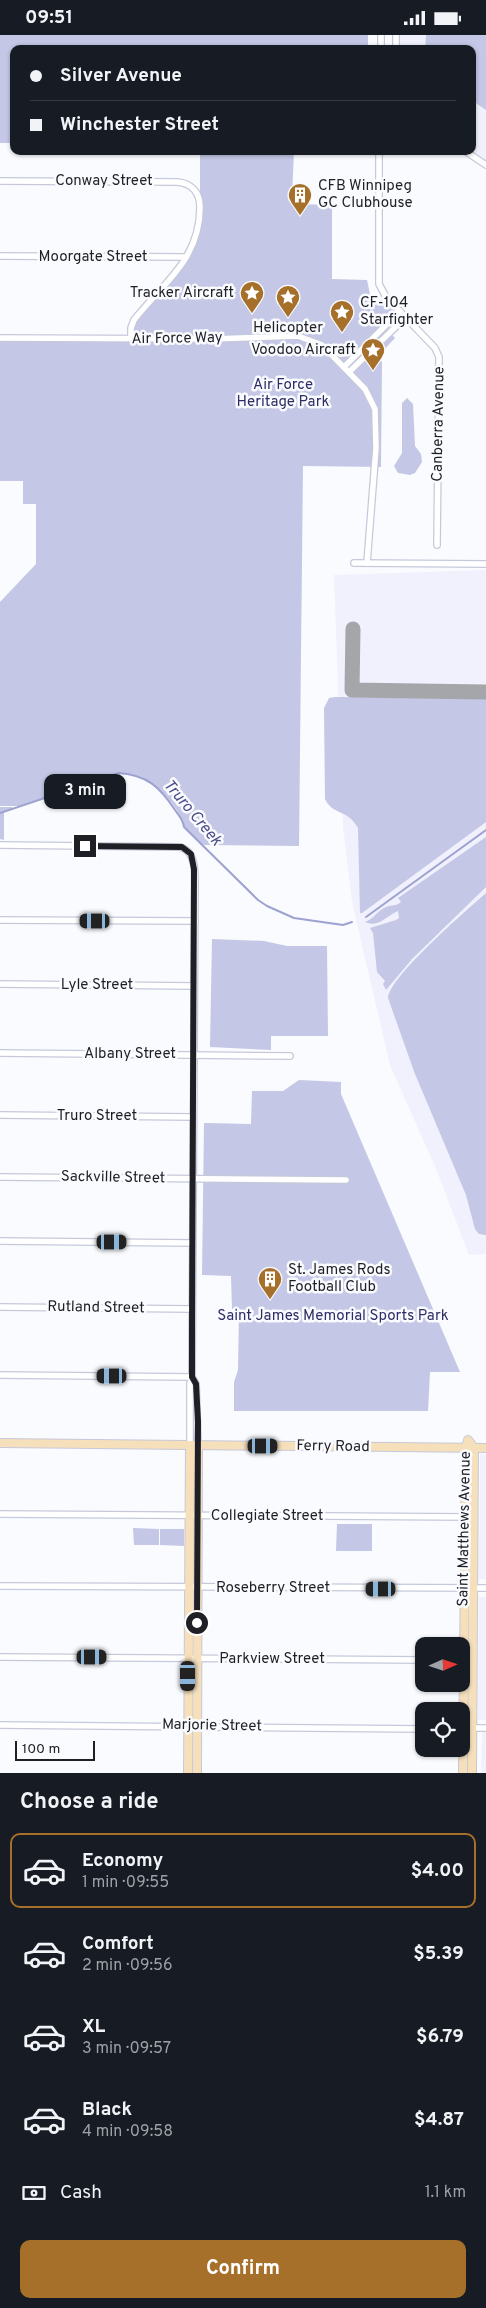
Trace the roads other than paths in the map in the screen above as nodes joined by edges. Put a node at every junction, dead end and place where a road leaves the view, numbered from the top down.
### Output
1 (379, 155) edge
2 (472, 155) edge
3 (486, 165) edge
4 (0, 181) edge
5 (0, 256) edge
6 (186, 257) junction
7 (400, 311) junction
8 (406, 317) junction
9 (0, 338) edge
10 (131, 339) junction
11 (328, 350) junction
12 (358, 351) junction
13 (344, 367) junction
14 (350, 372) junction
15 (437, 545) dead end
16 (354, 563) dead end
17 (367, 563) junction
18 (486, 564) edge
19 (0, 845) edge
20 (0, 920) edge
21 (195, 921) junction
22 (0, 984) edge
23 (194, 986) junction
24 (0, 1053) edge
25 (194, 1055) junction
26 (290, 1055) dead end
27 (0, 1115) edge
28 (193, 1117) junction
29 (0, 1177) edge
30 (193, 1179) junction
31 (346, 1180) dead end
32 (0, 1241) edge
33 (192, 1243) junction
34 (0, 1307) edge
35 (192, 1309) junction
36 (0, 1375) edge
37 (192, 1377) junction
38 (0, 1443) edge
39 (190, 1445) junction
40 (198, 1445) junction
41 (469, 1448) junction
42 (486, 1448) edge
43 (0, 1514) edge
44 (193, 1515) junction
45 (469, 1517) junction
46 (0, 1586) edge
47 (193, 1587) junction
48 (486, 1588) edge
49 (469, 1589) junction
50 (467, 1637) edge
51 (0, 1657) edge
52 (193, 1658) junction
53 (415, 1660) edge
54 (469, 1693) edge
55 (0, 1725) edge
56 (192, 1726) junction
57 (472, 1728) junction
58 (486, 1728) edge
59 (415, 1729) edge
60 (463, 1757) edge
61 (188, 1773) edge
62 (196, 1773) edge
63 (464, 1773) edge
64 (472, 1773) edge

1 - 7 street, Canberra Avenue
2 - 3 street
4 - 6 street, Conway Street
5 - 6 street, Moorgate Street
6 - 10 street
7 - 8 street, Canberra Avenue
7 - 12 street
8 - 14 street
8 - 15 street, Canberra Avenue
9 - 10 street, Air Force Way
10 - 11 street, Air Force Way
11 - 12 street
11 - 13 street, Air Force Way
12 - 13 street
13 - 14 street, Air Force Way
14 - 17 street, Air Force Way
16 - 17 street
17 - 18 street
19 - 21 street
20 - 21 street
21 - 23 street
22 - 23 street, Lyle Street
23 - 25 street
24 - 25 street, Albany Street
25 - 26 street, Albany Street
25 - 28 street
27 - 28 street, Truro Street
28 - 30 street
29 - 30 street, Sackville Street
30 - 31 street, Sackville Street
30 - 33 street
32 - 33 street
33 - 35 street
34 - 35 street, Rutland Street
35 - 37 street
36 - 37 street
37 - 39 street
37 - 40 street
38 - 39 street, Ferry Road
39 - 40 street, Ferry Road
39 - 44 street
40 - 41 street, Ferry Road
40 - 44 street
41 - 42 street, Ferry Road
41 - 45 street, Saint Matthews Avenue
43 - 44 street, Collegiate Street
44 - 45 street, Collegiate Street
44 - 47 street
45 - 49 street, Saint Matthews Avenue
46 - 47 street, Roseberry Street
47 - 49 street, Roseberry Street
47 - 52 street
48 - 49 street, Roseberry Street
49 - 50 street, Saint Matthews Avenue
51 - 52 street, Parkview Street
52 - 53 street, Parkview Street
52 - 56 street
54 - 57 street, Saint Matthews Avenue
55 - 56 street, Marjorie Street
56 - 59 street, Marjorie Street
56 - 61 street
56 - 62 street
57 - 58 street
57 - 64 street, Saint Matthews Avenue
60 - 63 street, Saint Matthews Avenue

